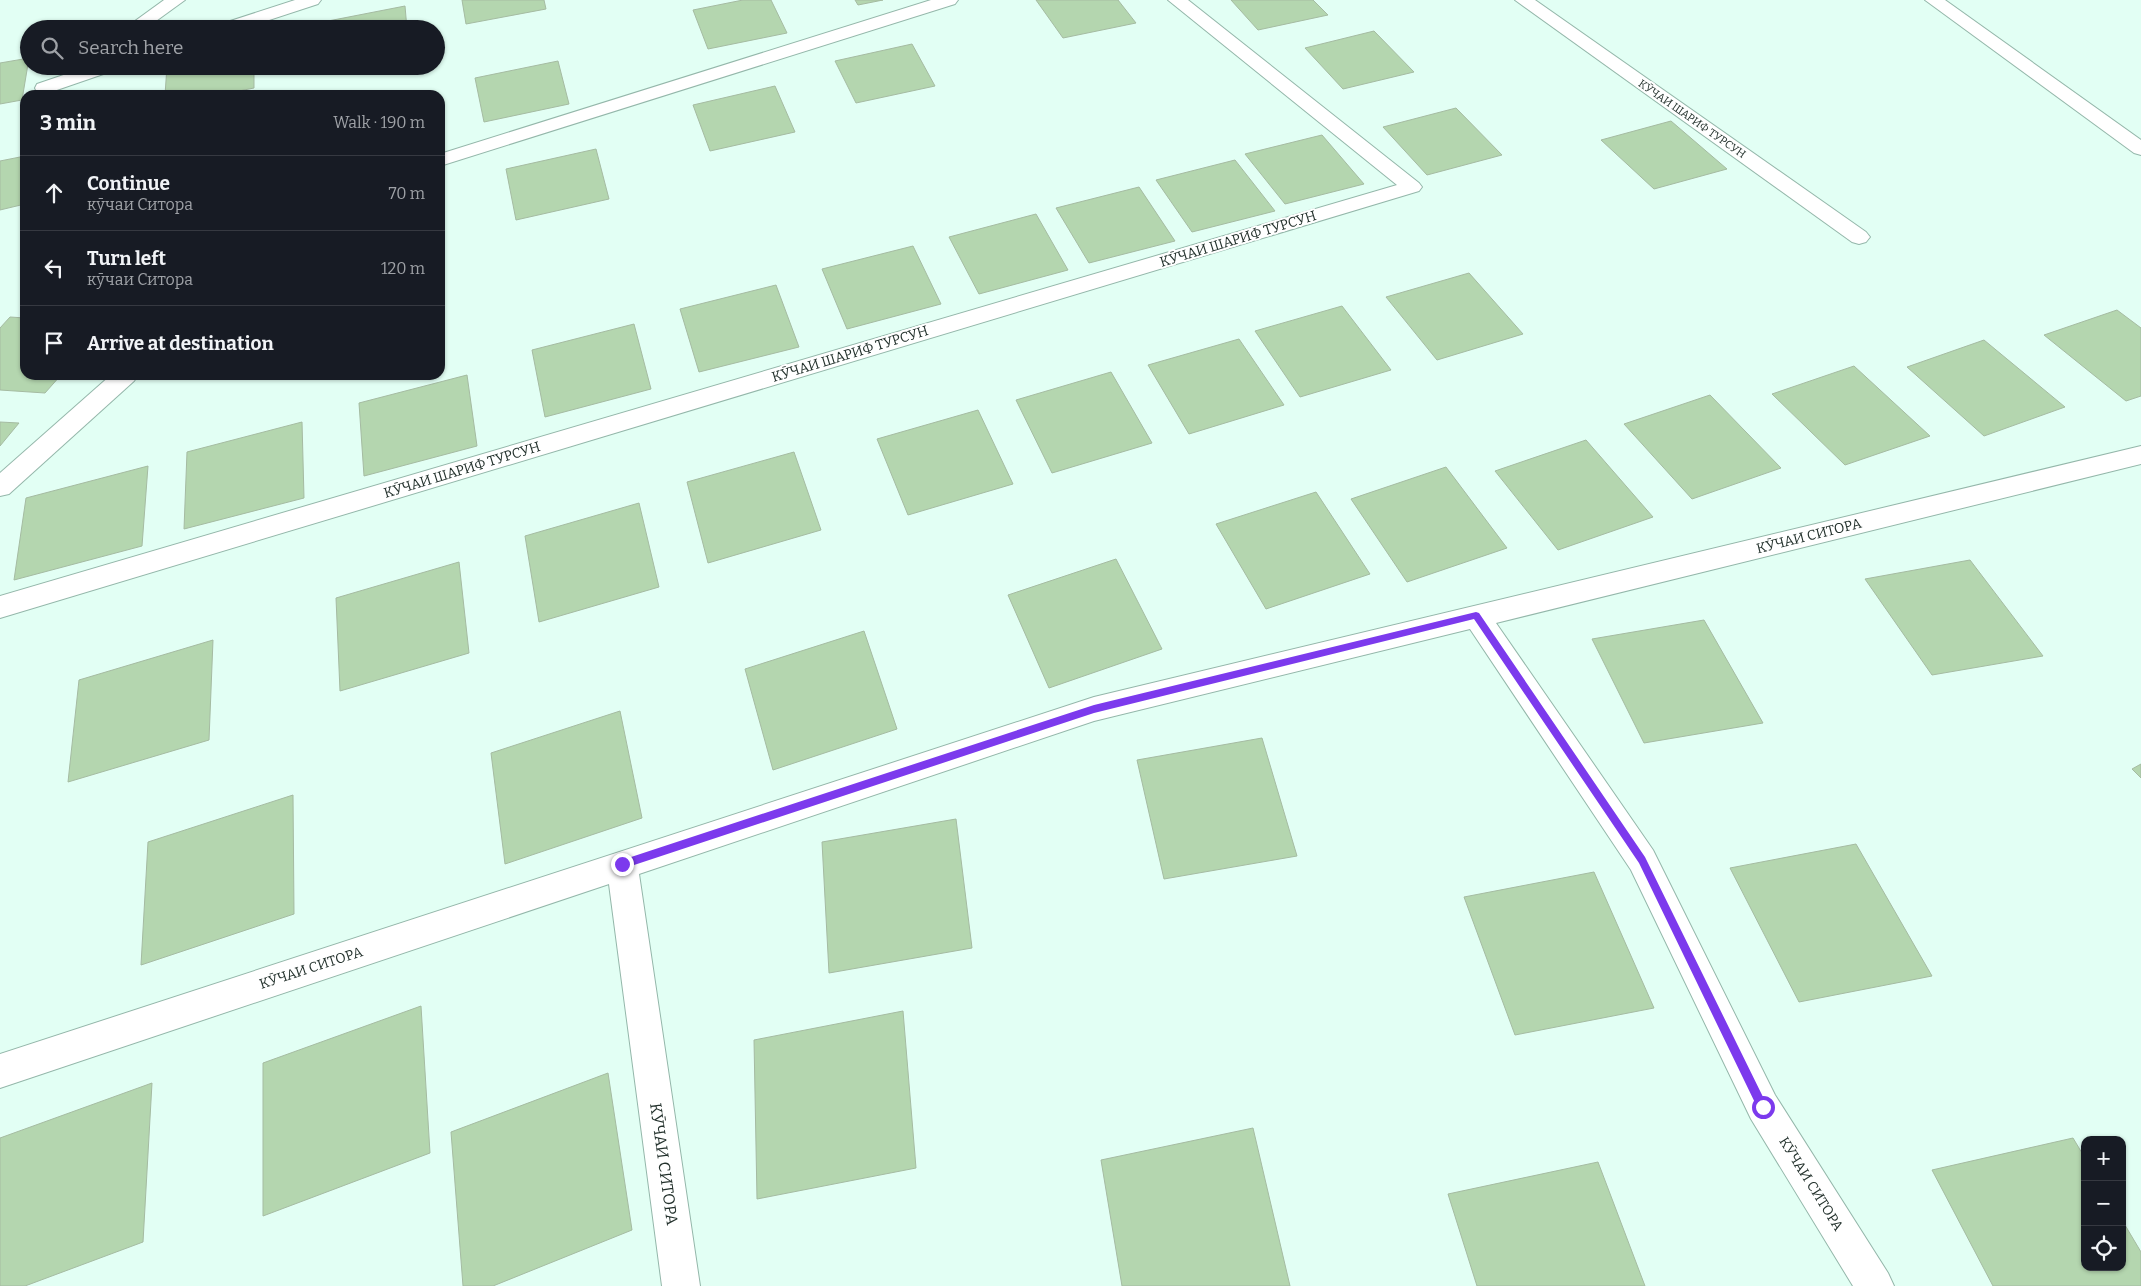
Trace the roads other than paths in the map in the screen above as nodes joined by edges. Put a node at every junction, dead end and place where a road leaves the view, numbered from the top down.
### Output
1 (176, 0) edge
2 (312, 0) edge
3 (949, 0) edge
4 (1177, 0) edge
5 (1524, 0) edge
6 (1934, 0) edge
7 (146, 20) edge
8 (251, 20) edge
9 (46, 75) edge
10 (66, 75) edge
11 (87, 75) edge
12 (47, 90) edge
13 (48, 90) edge
14 (49, 90) edge
15 (2141, 149) edge
16 (445, 158) edge
17 (1859, 237) dead end
18 (120, 380) edge
19 (2141, 455) edge
20 (0, 486) edge
21 (0, 607) edge
22 (1476, 616) junction
23 (622, 864) junction
24 (0, 1071) edge
25 (681, 1286) edge
26 (1875, 1286) edge

1 - 7 street
2 - 8 street
3 - 16 street
4 - 21 street, КӮЧАИ ШАРИФ ТУРСУН
5 - 17 street, КӮЧАИ ШАРИФ ТУРСУН
6 - 15 street
9 - 12 street
10 - 13 street
11 - 14 street
18 - 20 street
19 - 22 street, КӮЧАИ СИТОРА
22 - 23 street, КӮЧАИ СИТОРА
22 - 26 street, КӮЧАИ СИТОРА
23 - 24 street, КӮЧАИ СИТОРА
23 - 25 street, КӮЧАИ СИТОРА

